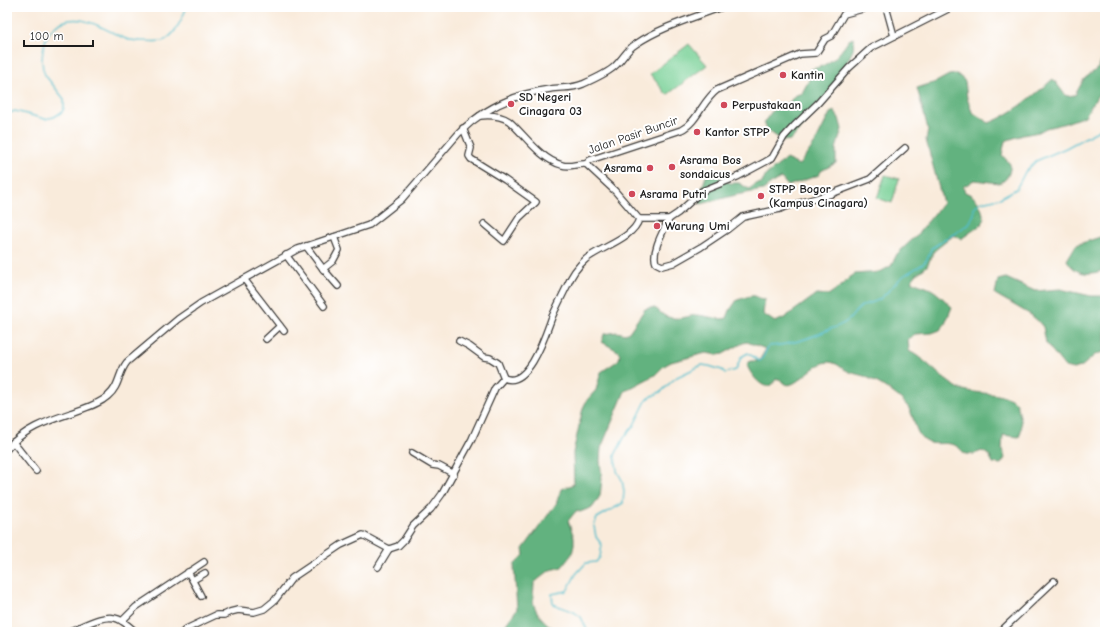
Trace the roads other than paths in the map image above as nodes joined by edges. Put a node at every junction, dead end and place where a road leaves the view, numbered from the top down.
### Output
1 (722, 7) edge
2 (870, 7) edge
3 (888, 7) edge
4 (952, 7) edge
5 (894, 36) junction
6 (477, 117) junction
7 (463, 128) junction
8 (905, 148) dead end
9 (586, 164) junction
10 (639, 219) junction
11 (668, 219) junction
12 (484, 224) dead end
13 (334, 237) junction
14 (306, 246) junction
15 (286, 255) junction
16 (323, 269) junction
17 (244, 279) junction
18 (338, 286) dead end
19 (324, 306) dead end
20 (266, 339) dead end
21 (458, 341) dead end
22 (504, 378) junction
23 (13, 442) junction
24 (7, 449) edge
25 (412, 453) dead end
26 (36, 471) dead end
27 (454, 474) junction
28 (390, 549) junction
29 (204, 562) dead end
30 (378, 567) dead end
31 (188, 572) junction
32 (205, 573) dead end
33 (193, 580) junction
34 (1054, 581) dead end
35 (201, 596) dead end
36 (122, 621) junction
37 (68, 632) edge
38 (136, 632) edge
39 (183, 632) edge
40 (1000, 632) edge

1 - 6 street
2 - 9 street, Jalan Pasir Buncir
3 - 5 street
4 - 5 street
5 - 11 street
6 - 7 street
6 - 9 street, Jalan Pasir Buncir
7 - 12 street
7 - 13 street
8 - 11 street
9 - 10 street
10 - 11 street
10 - 22 street
13 - 14 street
13 - 16 street
14 - 15 street
14 - 16 street
15 - 17 street
15 - 19 street
16 - 18 street
17 - 20 street
17 - 23 street
21 - 22 street
22 - 27 street
23 - 24 street
23 - 26 street
25 - 27 street
27 - 28 street
28 - 30 street
28 - 39 street
29 - 31 street
31 - 33 street
31 - 36 street
32 - 33 street
33 - 35 street
34 - 40 street
36 - 37 street
36 - 38 street

